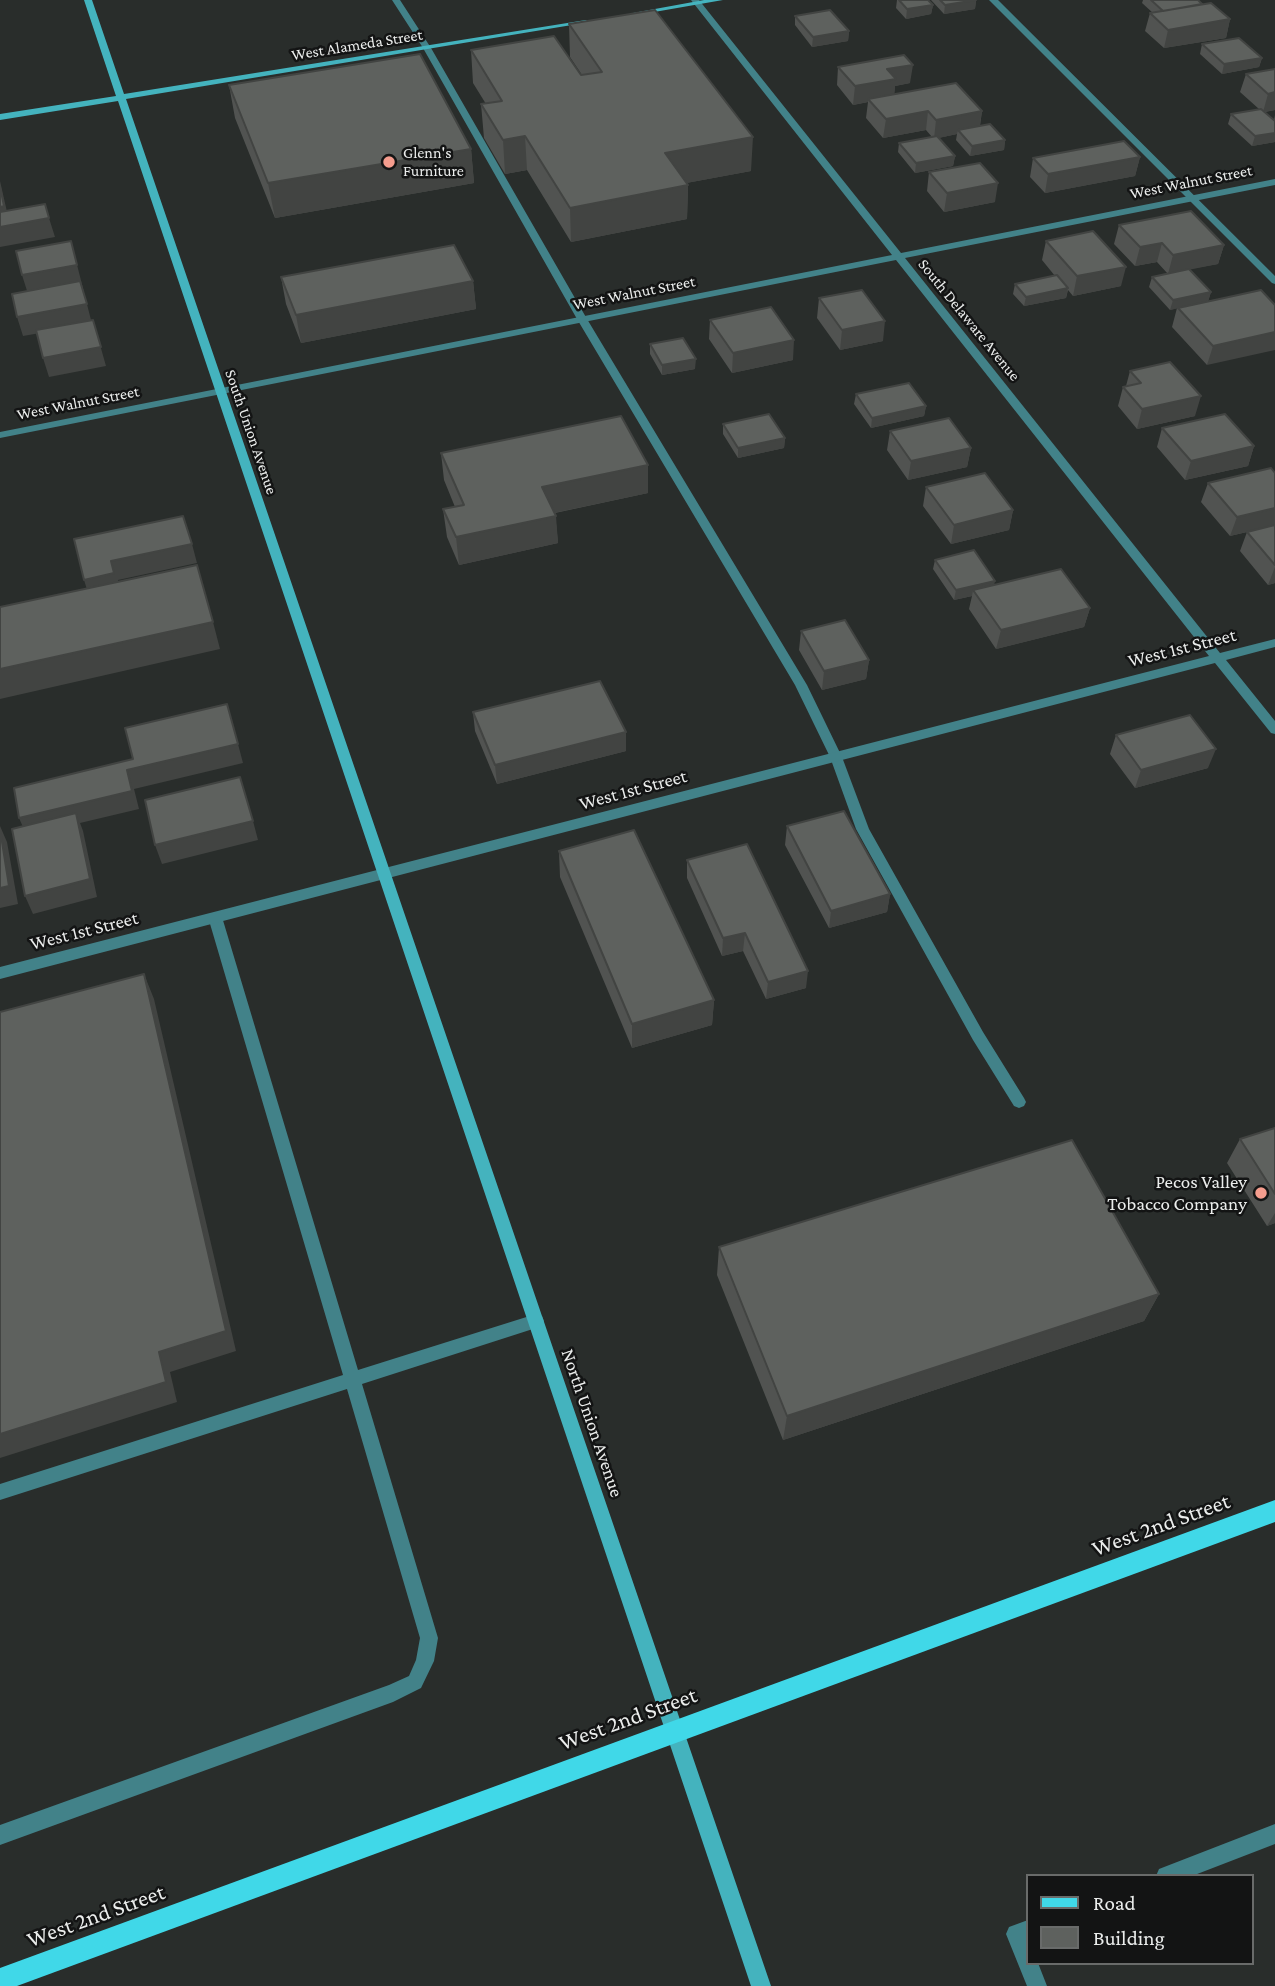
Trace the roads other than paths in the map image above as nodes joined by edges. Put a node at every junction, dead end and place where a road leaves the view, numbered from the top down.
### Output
1 (88, 0) edge
2 (396, 0) edge
3 (719, 0) edge
4 (993, 0) edge
5 (697, 2) edge
6 (630, 15) edge
7 (603, 19) edge
8 (427, 48) junction
9 (120, 98) junction
10 (0, 117) edge
11 (1275, 182) edge
12 (1193, 198) junction
13 (898, 257) junction
14 (1275, 281) edge
15 (582, 319) junction
16 (220, 391) junction
17 (0, 435) edge
18 (1275, 643) edge
19 (1218, 658) junction
20 (1275, 730) edge
21 (836, 757) junction
22 (384, 874) junction
23 (215, 917) junction
24 (0, 973) edge
25 (1019, 1101) dead end
26 (536, 1321) junction
27 (353, 1380) junction
28 (0, 1492) edge
29 (1275, 1511) edge
30 (674, 1730) junction
31 (0, 1835) edge
32 (1275, 1835) edge
33 (1199, 1870) edge
34 (1177, 1874) edge
35 (1026, 1931) edge
36 (1026, 1959) edge
37 (1029, 1965) edge
38 (12, 1980) edge
39 (761, 1986) edge
40 (1037, 1986) edge

1 - 9 main road, South Union Avenue
2 - 8 street
3 - 5 main road
4 - 12 street
5 - 6 main road
5 - 13 street, South Delaware Avenue
7 - 8 main road, West Alameda Street
8 - 9 main road, West Alameda Street
8 - 15 street
9 - 10 main road, West Alameda Street
9 - 16 main road, South Union Avenue
11 - 12 street, West Walnut Street
12 - 13 street, West Walnut Street
12 - 14 street
13 - 15 street, West Walnut Street
13 - 19 street, South Delaware Avenue
15 - 16 street, West Walnut Street
15 - 21 street
16 - 17 street, West Walnut Street
16 - 22 main road, South Union Avenue
18 - 19 street, West 1st Street
19 - 20 street, South Delaware Avenue
19 - 21 street, West 1st Street
21 - 22 street, West 1st Street
21 - 25 street
22 - 23 street, West 1st Street
22 - 26 main road, North Union Avenue
23 - 24 street, West 1st Street
23 - 27 street
26 - 27 street
26 - 30 main road, North Union Avenue
27 - 28 street
27 - 31 street
29 - 30 main road, West 2nd Street
30 - 38 main road, West 2nd Street
30 - 39 main road, North Union Avenue
32 - 33 street
33 - 34 street
35 - 36 street
37 - 40 street

